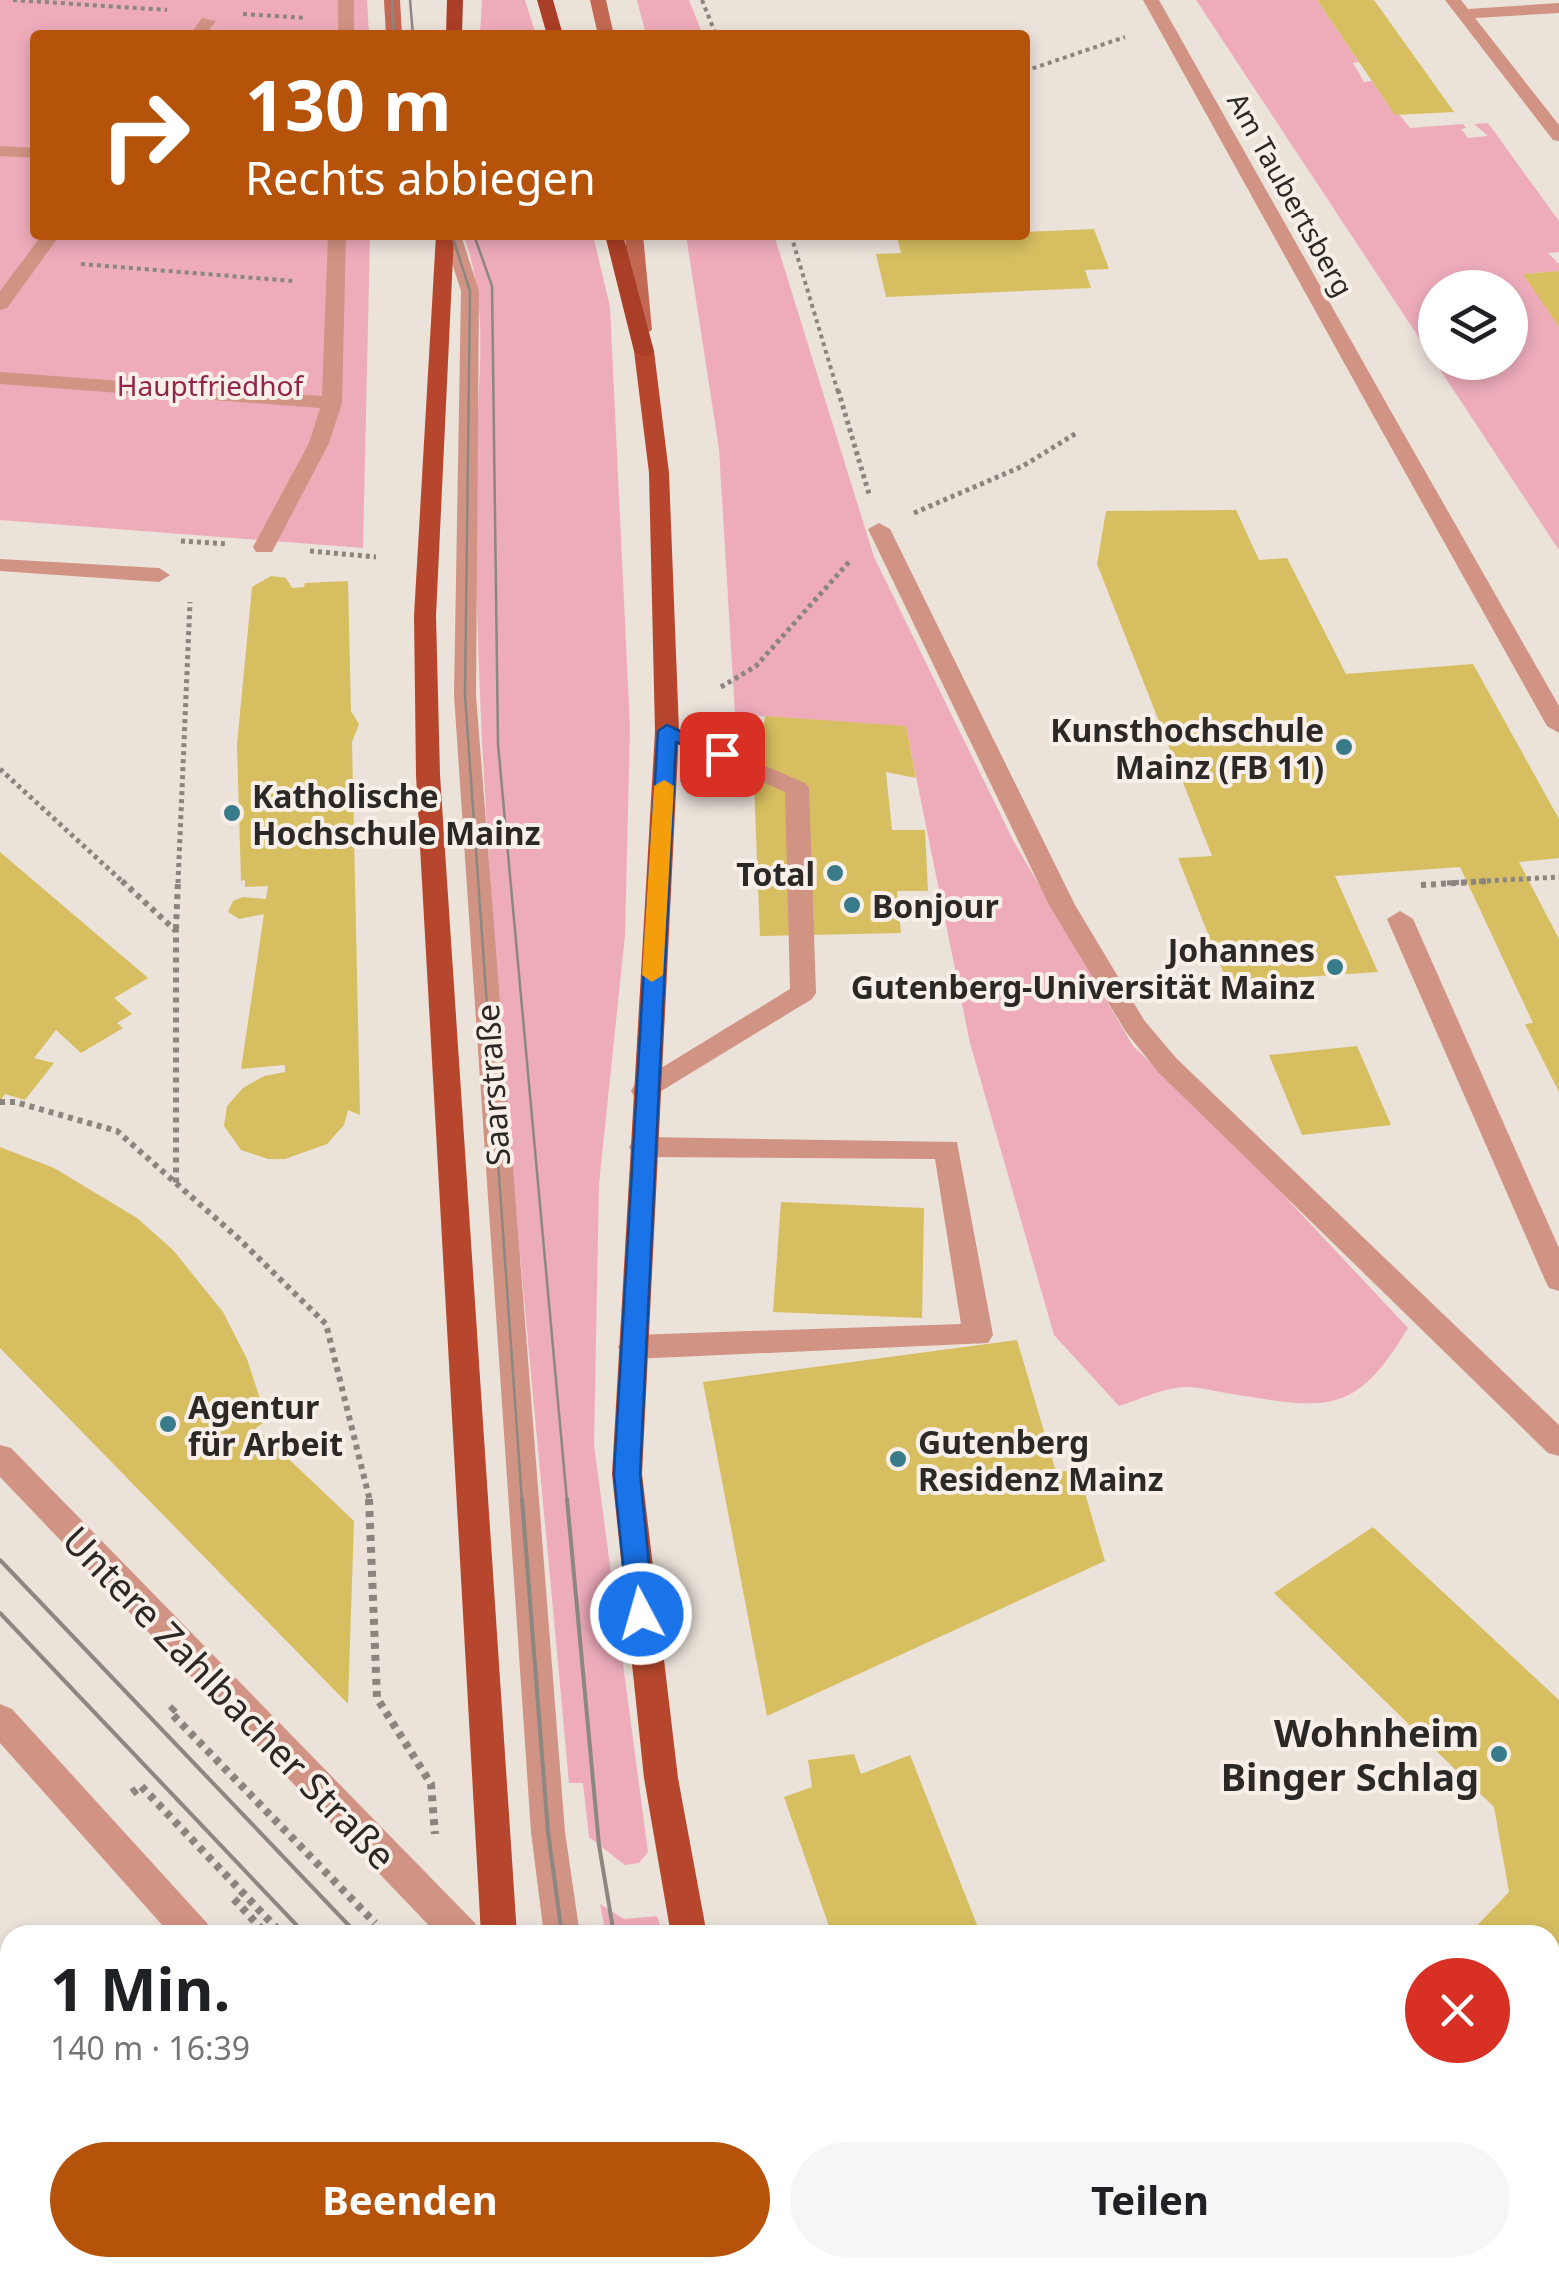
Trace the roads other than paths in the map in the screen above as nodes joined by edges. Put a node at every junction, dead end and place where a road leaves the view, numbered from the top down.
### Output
1 (346, 0) edge
2 (392, 0) edge
3 (455, 0) edge
4 (544, 0) edge
5 (598, 0) edge
6 (1151, 0) edge
7 (1459, 7) edge
8 (1559, 8) edge
9 (346, 28) edge
10 (394, 30) edge
11 (454, 30) edge
12 (554, 30) edge
13 (605, 30) edge
14 (1559, 136) edge
15 (0, 151) edge
16 (30, 154) edge
17 (47, 240) edge
18 (337, 240) edge
19 (449, 240) edge
20 (451, 240) edge
21 (615, 240) edge
22 (634, 240) edge
23 (0, 304) edge
24 (644, 351) junction
25 (0, 378) edge
26 (332, 403) junction
27 (879, 528) road end
28 (264, 547) dead end
29 (0, 565) edge
30 (159, 575) road end
31 (1559, 726) edge
32 (667, 731) junction
33 (1400, 919) dead end
34 (646, 1092) junction
35 (643, 1147) junction
36 (1559, 1280) edge
37 (632, 1347) junction
38 (1559, 1444) edge
39 (0, 1457) edge
40 (0, 1719) edge
41 (185, 1925) edge
42 (452, 1925) edge
43 (498, 1925) edge
44 (561, 1925) edge
45 (687, 1925) edge

1 - 9 street
2 - 10 main road
3 - 11 highway
4 - 12 highway
5 - 13 main road
6 - 31 street, Am Taubertsberg
7 - 8 street
7 - 14 street
15 - 16 street
17 - 23 street
18 - 26 street
19 - 43 main road, Saarstraße
20 - 44 street, Saarstraße
21 - 24 highway
22 - 24 main road
24 - 32 main road
25 - 26 street
26 - 28 street
27 - 38 street
29 - 30 street
32 - 34 main road
32 - 34 street
33 - 36 street
34 - 35 main road
35 - 37 main road
35 - 37 street
37 - 45 main road
39 - 42 street, Untere Zahlbacher Straße
40 - 41 street

